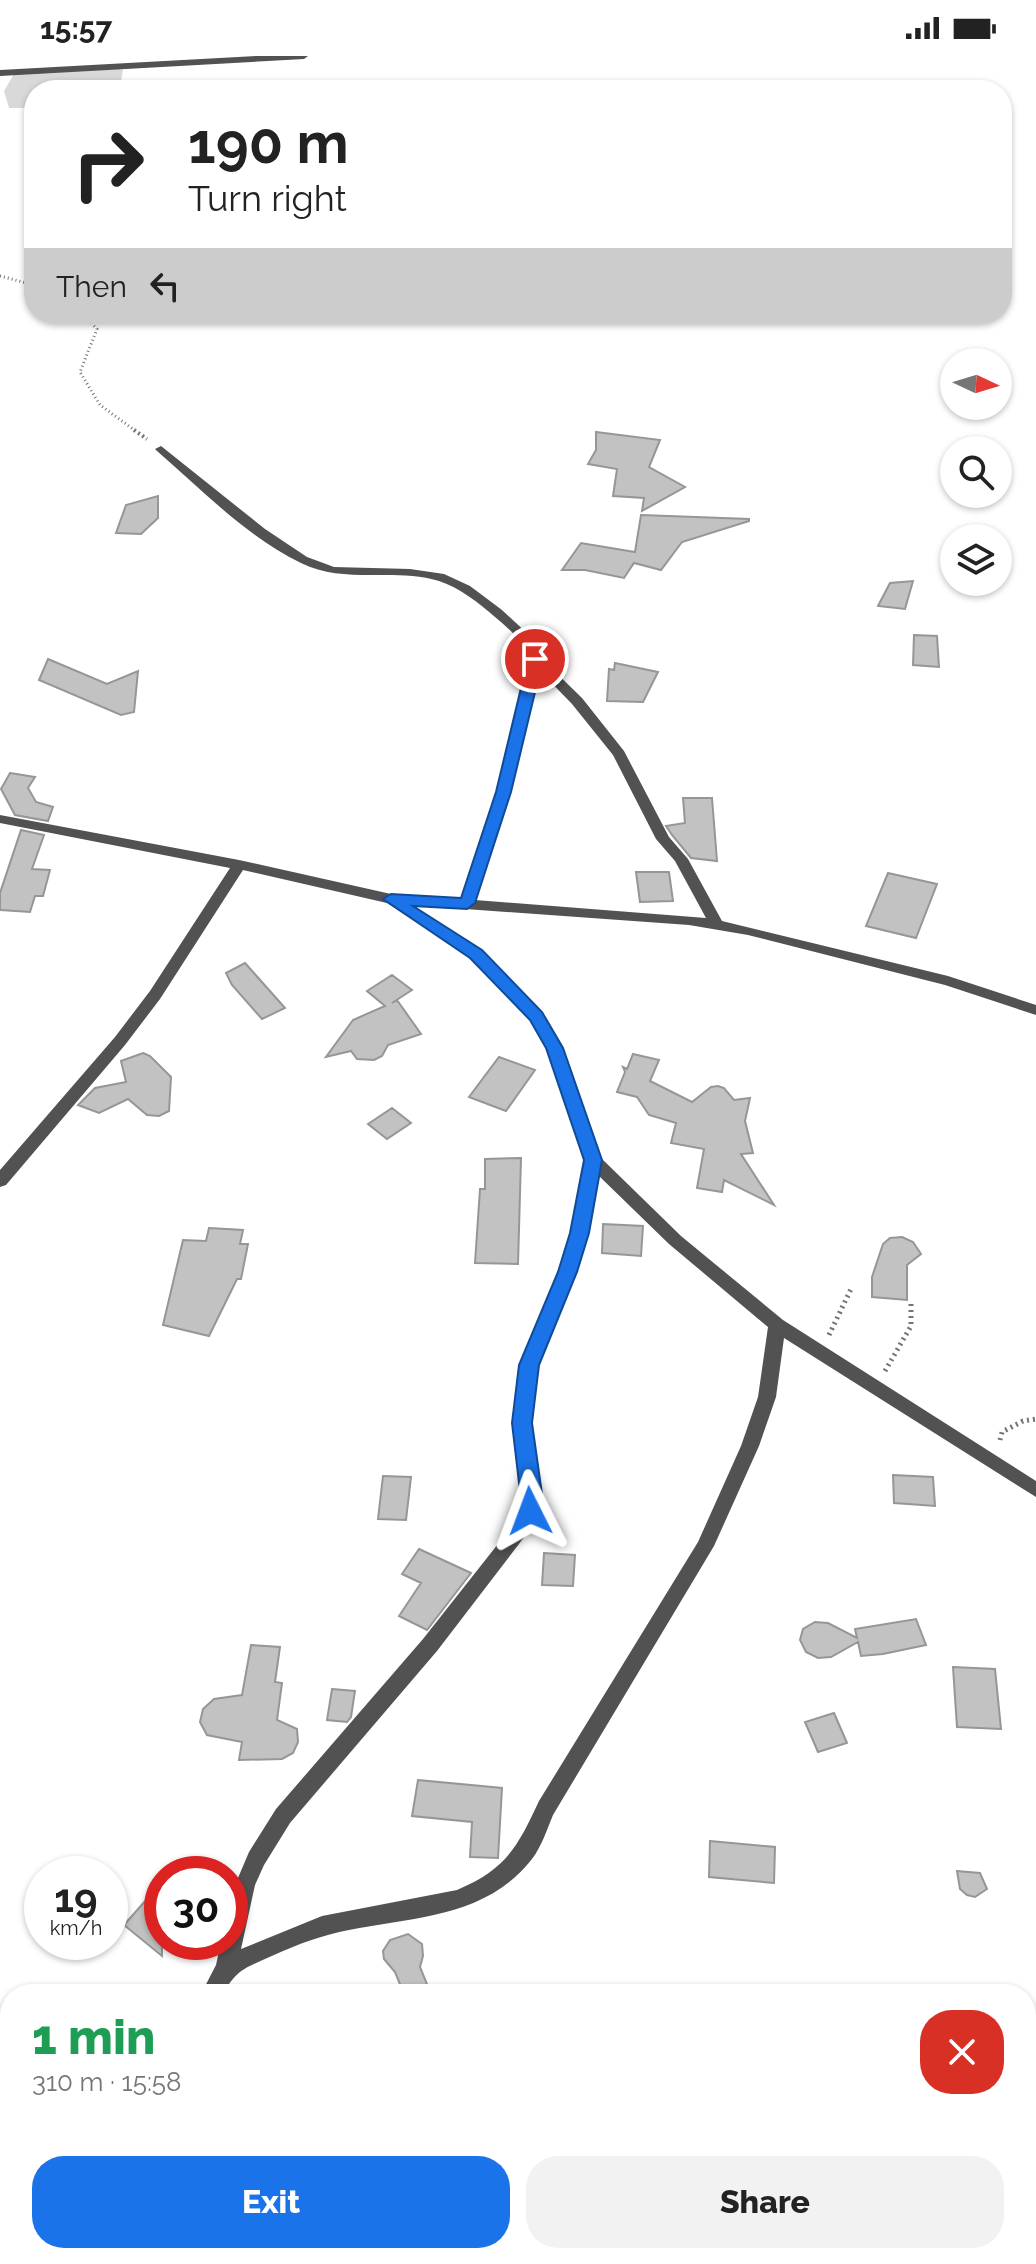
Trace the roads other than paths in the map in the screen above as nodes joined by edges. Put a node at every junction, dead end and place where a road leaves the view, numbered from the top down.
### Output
1 (304, 56) edge
2 (0, 73) edge
3 (161, 449) road end
4 (535, 659) junction
5 (0, 819) edge
6 (239, 865) junction
7 (391, 899) junction
8 (467, 903) junction
9 (717, 925) junction
10 (1036, 1010) edge
11 (593, 1160) junction
12 (0, 1181) edge
13 (777, 1325) junction
14 (1036, 1490) edge
15 (226, 1967) junction
16 (217, 1984) edge

1 - 2 street
3 - 4 street
4 - 8 street
4 - 9 street
5 - 6 street
6 - 7 street
6 - 12 street
7 - 8 street
7 - 11 street
8 - 9 street
9 - 10 street
11 - 13 street
11 - 15 street
13 - 14 street
13 - 15 street
15 - 16 street

